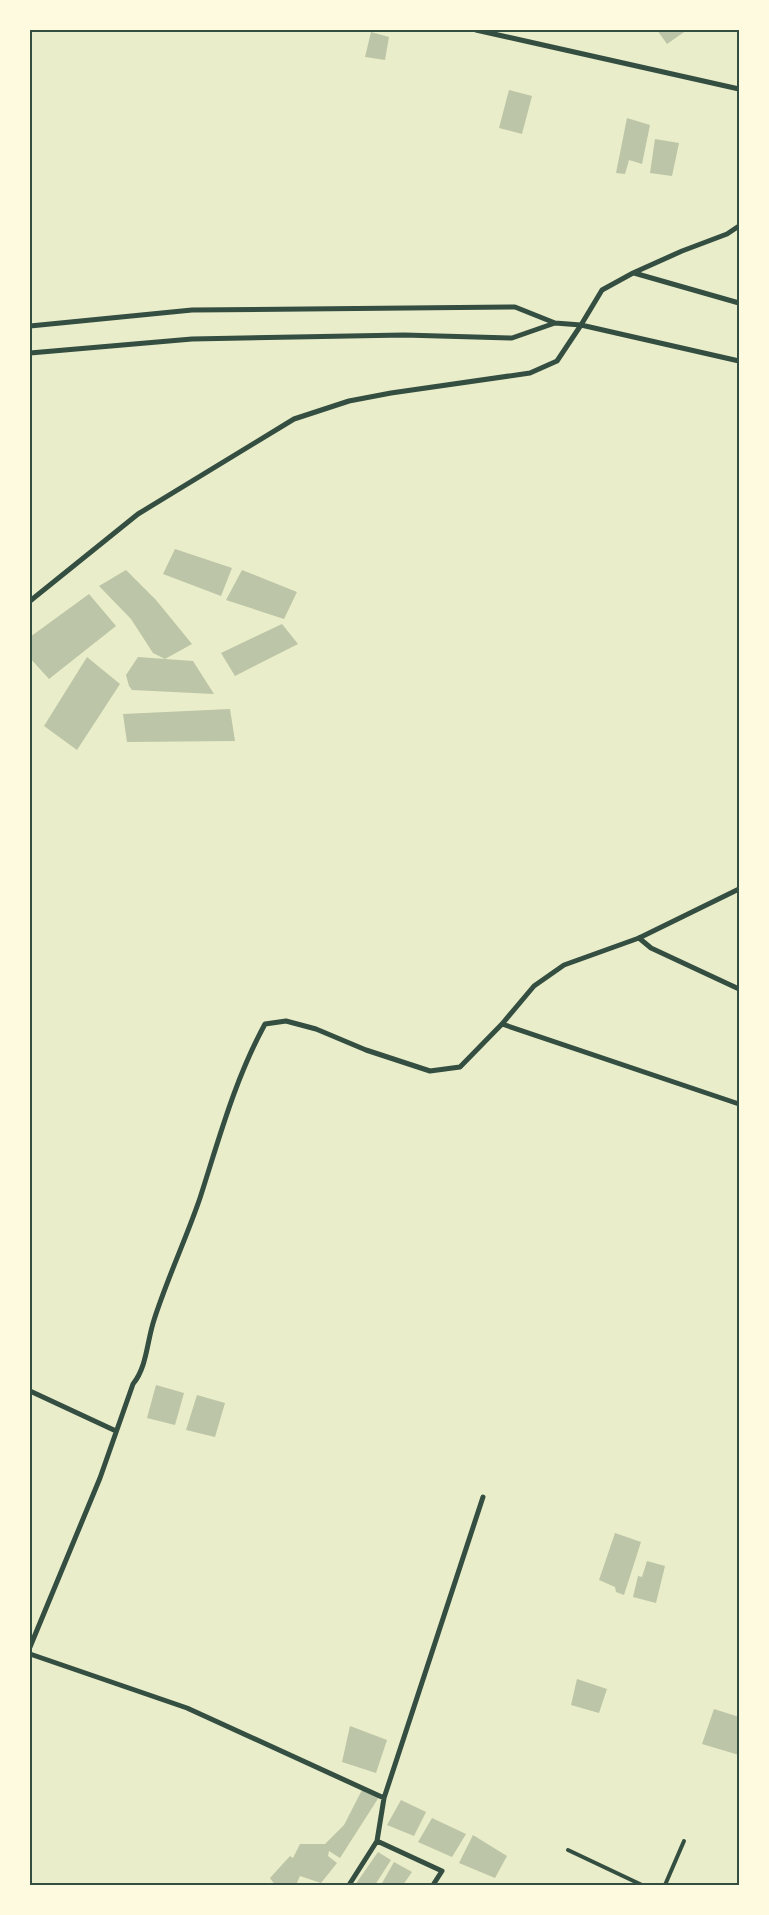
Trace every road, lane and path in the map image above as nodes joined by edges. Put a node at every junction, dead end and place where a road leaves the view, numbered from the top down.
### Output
1 (476, 30) edge
2 (739, 89) edge
3 (739, 226) edge
4 (633, 273) junction
5 (739, 303) edge
6 (555, 323) junction
7 (30, 326) edge
8 (581, 326) junction
9 (30, 353) edge
10 (739, 361) edge
11 (30, 601) edge
12 (739, 889) edge
13 (639, 938) junction
14 (739, 989) edge
15 (502, 1024) junction
16 (739, 1104) edge
17 (30, 1391) edge
18 (116, 1431) junction
19 (483, 1497) dead end
20 (30, 1647) edge
21 (30, 1654) edge
22 (384, 1798) junction
23 (377, 1841) junction
24 (684, 1841) dead end
25 (568, 1850) dead end
26 (349, 1885) edge
27 (433, 1885) edge
28 (642, 1885) edge
29 (665, 1885) edge

1 - 2 street
3 - 4 street
4 - 5 street
4 - 8 street
6 - 7 street
6 - 8 street
6 - 9 street
8 - 10 street
8 - 11 street
12 - 13 street
13 - 14 street
13 - 15 street
15 - 16 street
15 - 18 street
17 - 18 street
18 - 20 street
19 - 22 street
21 - 22 street
22 - 23 street
23 - 26 street
23 - 27 street
24 - 29 lane
25 - 28 lane

